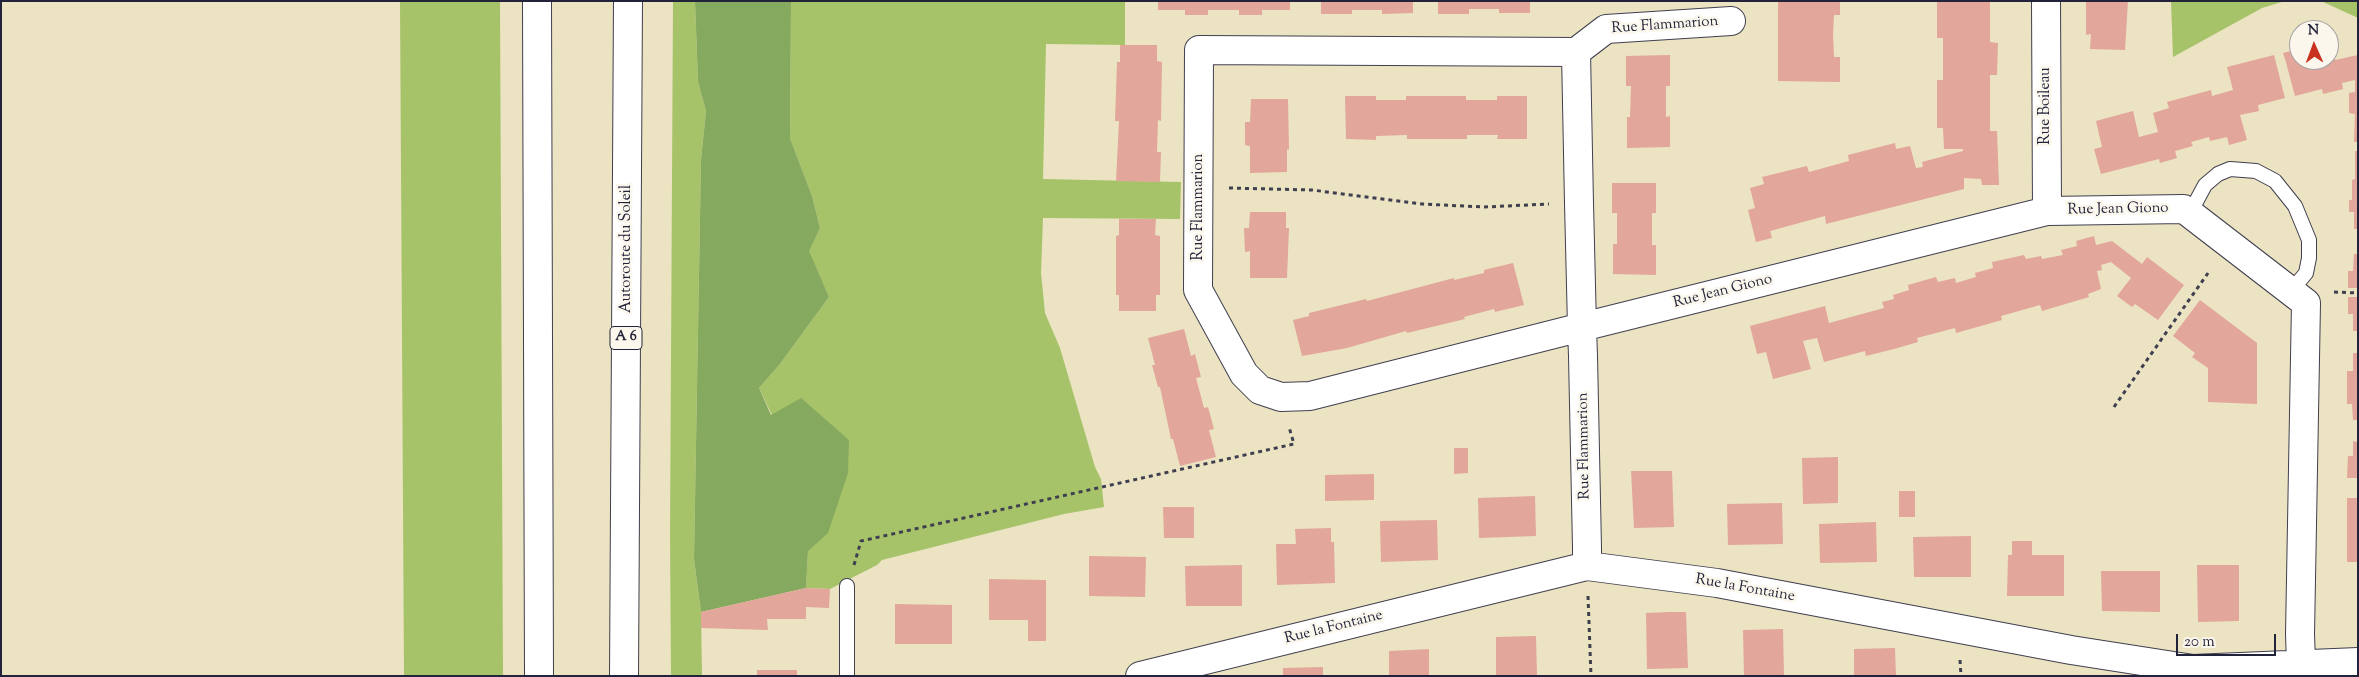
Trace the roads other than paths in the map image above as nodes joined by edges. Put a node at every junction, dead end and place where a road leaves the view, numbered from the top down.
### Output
1 (537, 1) edge
2 (628, 1) edge
3 (2046, 1) edge
4 (1731, 21) dead end
5 (1576, 52) junction
6 (2047, 211) junction
7 (2190, 213) junction
8 (2291, 292) junction
9 (1582, 327) junction
10 (1587, 566) junction
11 (847, 586) road end
12 (2358, 662) edge
13 (2302, 669) edge
14 (539, 676) edge
15 (624, 676) edge
16 (847, 676) edge
17 (1140, 676) edge

1 - 14 main road
2 - 15 main road, Autoroute du Soleil / A 6
3 - 6 main road, Rue Boileau
4 - 5 main road, Rue Flammarion
5 - 9 main road, Rue Flammarion
5 - 9 main road, Rue Flammarion
6 - 7 main road, Rue Jean Giono
6 - 9 main road, Rue Jean Giono
7 - 8 main road, Rue Jean Giono
7 - 8 lane
8 - 13 main road, Rue Jean Giono
9 - 10 main road, Rue Flammarion
10 - 13 main road, Rue la Fontaine
10 - 17 main road, Rue la Fontaine
11 - 16 lane
12 - 13 main road, Rue la Fontaine

